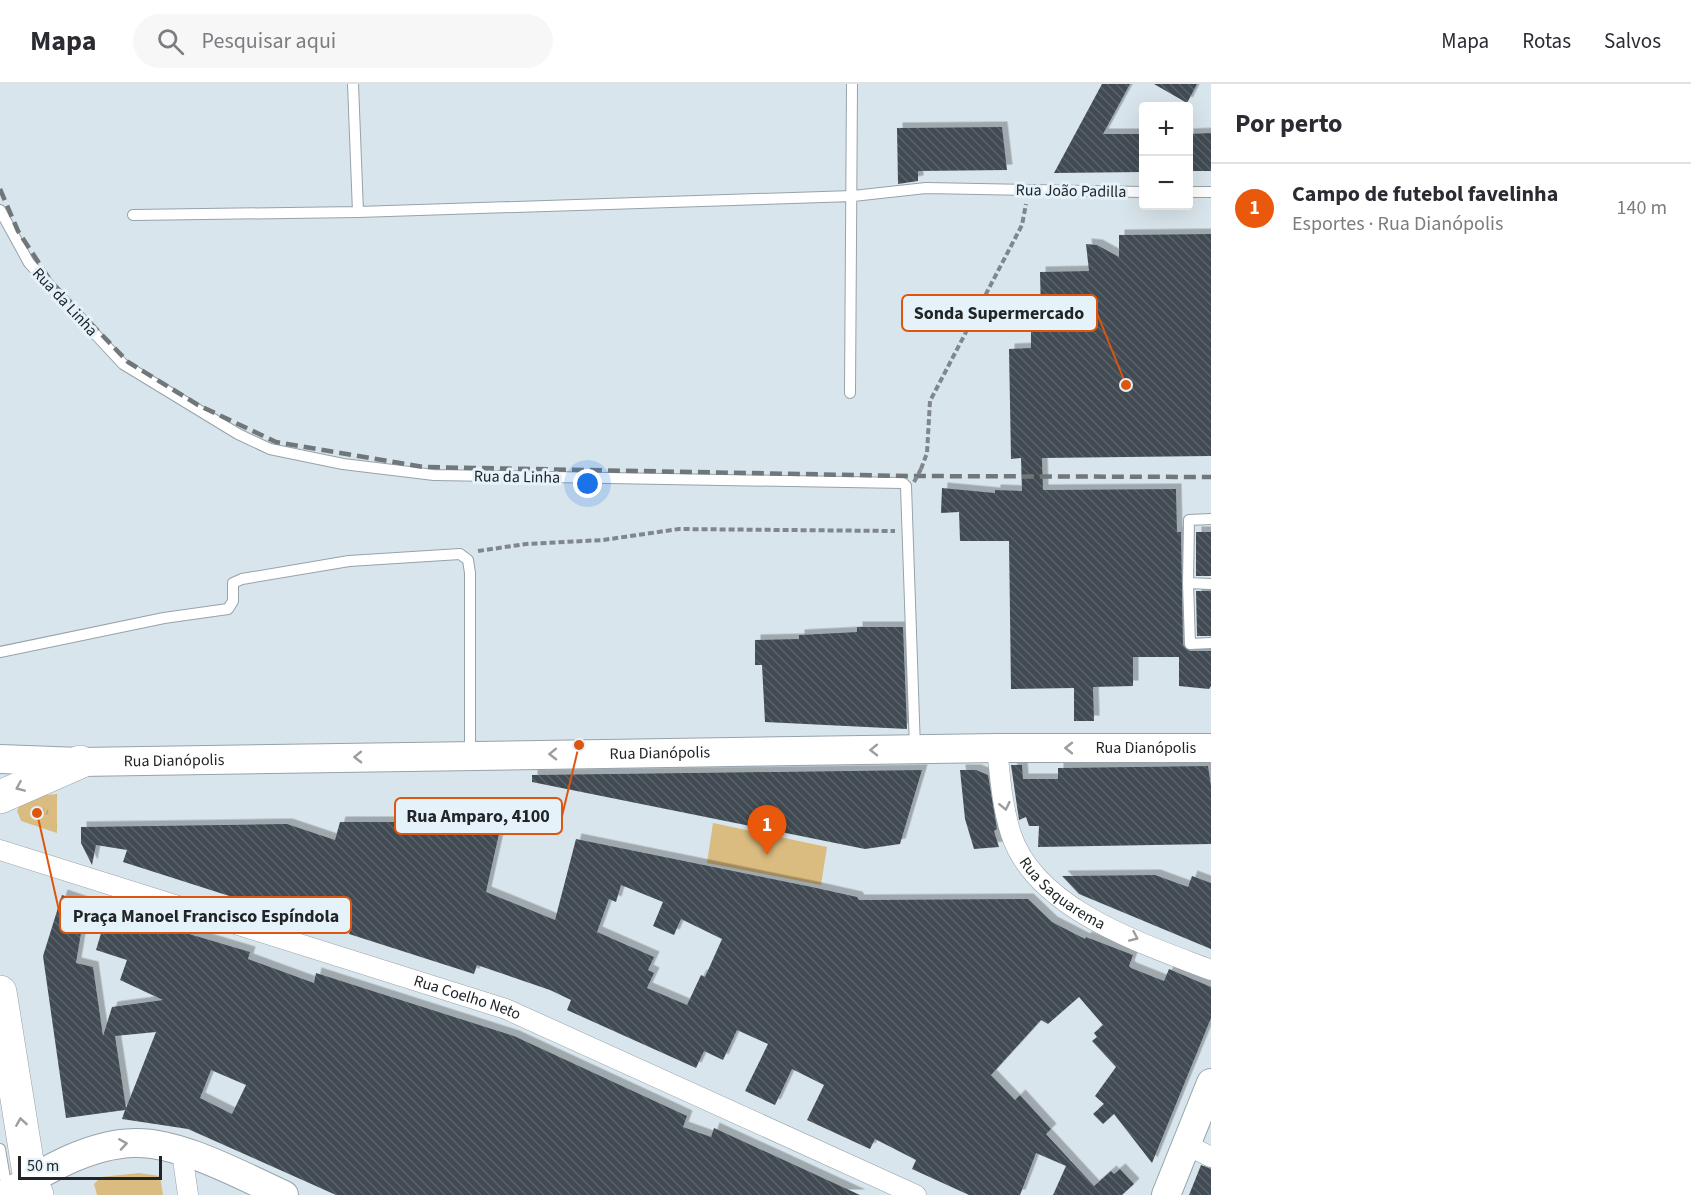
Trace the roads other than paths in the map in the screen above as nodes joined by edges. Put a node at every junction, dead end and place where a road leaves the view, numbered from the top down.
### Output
1 (353, 84) edge
2 (852, 84) edge
3 (1139, 192) edge
4 (1193, 192) edge
5 (1211, 192) edge
6 (853, 196) junction
7 (0, 210) edge
8 (358, 212) junction
9 (133, 215) dead end
10 (850, 393) dead end
11 (1211, 519) edge
12 (1188, 583) junction
13 (1211, 584) edge
14 (1211, 643) edge
15 (0, 652) edge
16 (996, 748) junction
17 (1211, 748) edge
18 (915, 749) junction
19 (470, 755) junction
20 (0, 759) edge
21 (80, 762) junction
22 (0, 797) edge
23 (0, 850) edge
24 (1211, 970) edge
25 (0, 992) edge
26 (1211, 1083) edge
27 (1185, 1144) junction
28 (0, 1149) edge
29 (182, 1152) junction
30 (1211, 1157) edge
31 (18, 1192) edge
32 (188, 1195) edge
33 (284, 1195) edge
34 (916, 1195) edge
35 (1166, 1195) edge

1 - 8 lane
2 - 6 lane
3 - 6 lane, Rua João Padilla
4 - 5 lane
6 - 8 lane, Rua João Padilla
6 - 10 lane
7 - 18 lane, Rua da Linha
8 - 9 lane, Rua João Padilla
11 - 12 lane
12 - 13 lane
12 - 14 lane
15 - 19 lane
17 -> 16 street, Rua Dianópolis
16 - 18 street, Rua Dianópolis
16 -> 24 street, Rua Saquarema
18 -> 19 street, Rua Dianópolis
19 -> 21 street, Rua Dianópolis
20 - 21 street, Rua Dianópolis
21 -> 22 highway
23 - 34 street, Rua Coelho Neto
31 -> 25 highway
26 - 27 street
27 - 30 street
27 - 35 street
28 - 31 lane
31 -> 29 street
29 - 32 street
29 - 33 street

